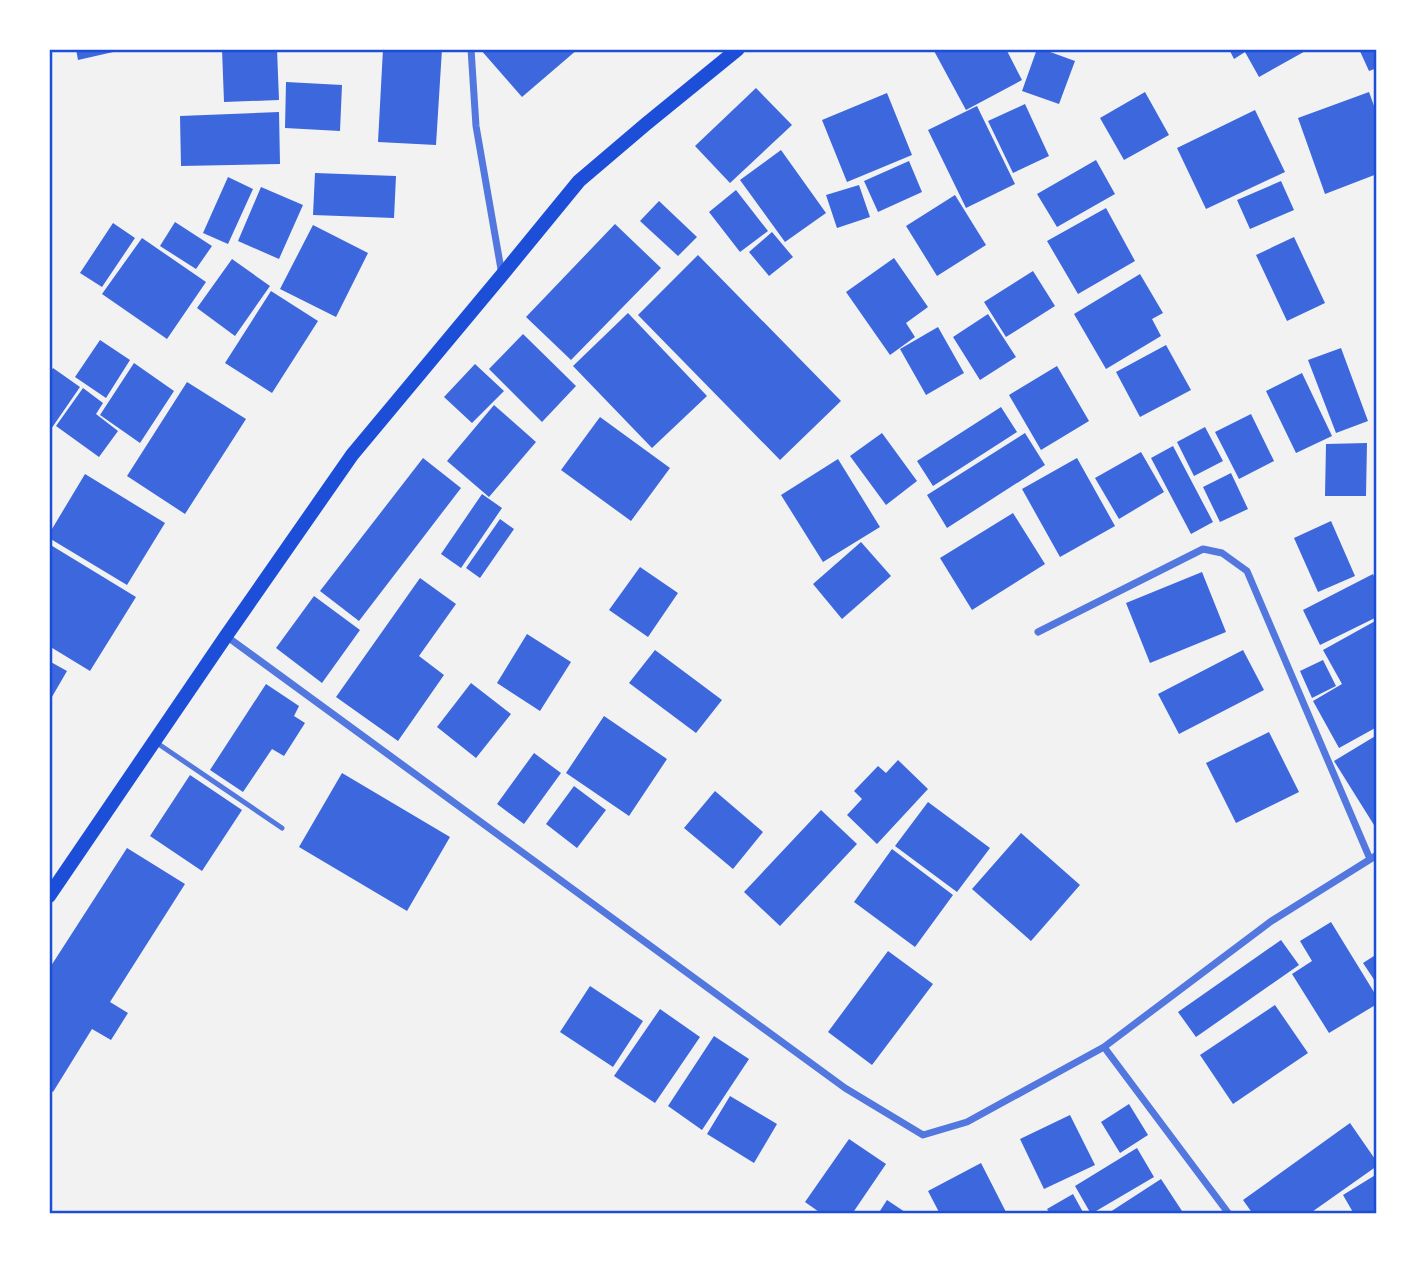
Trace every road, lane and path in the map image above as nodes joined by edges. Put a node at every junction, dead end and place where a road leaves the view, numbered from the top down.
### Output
1 (471, 49) edge
2 (738, 49) edge
3 (502, 275) junction
4 (1038, 632) dead end
5 (226, 636) junction
6 (155, 741) junction
7 (282, 828) dead end
8 (1373, 857) edge
9 (49, 896) edge
10 (1104, 1047) junction
11 (1229, 1214) edge

1 - 3 street
2 - 3 main road
3 - 5 main road
4 - 8 street
5 - 6 main road
5 - 10 street
6 - 7 lane
6 - 9 main road
8 - 10 street
10 - 11 street

